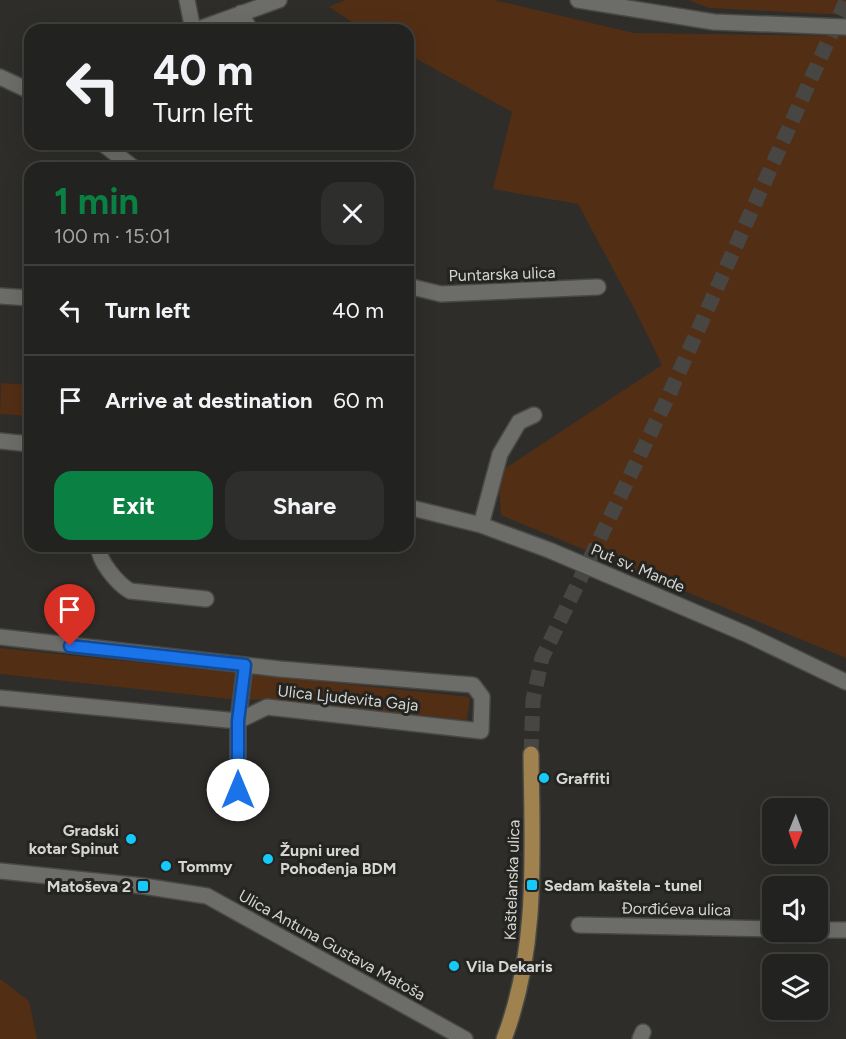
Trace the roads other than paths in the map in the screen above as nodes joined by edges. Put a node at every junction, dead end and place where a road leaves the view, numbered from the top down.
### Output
1 (187, 0) edge
2 (279, 0) edge
3 (578, 0) edge
4 (240, 13) junction
5 (193, 24) edge
6 (211, 24) edge
7 (246, 24) edge
8 (846, 27) edge
9 (0, 77) edge
10 (24, 87) edge
11 (111, 150) edge
12 (126, 162) edge
13 (414, 287) edge
14 (598, 288) dead end
15 (0, 296) edge
16 (24, 298) edge
17 (534, 415) dead end
18 (0, 441) edge
19 (24, 443) edge
20 (414, 508) edge
21 (481, 525) junction
22 (99, 552) edge
23 (206, 599) dead end
24 (0, 637) edge
25 (245, 665) junction
26 (846, 682) edge
27 (0, 698) edge
28 (238, 721) junction
29 (531, 754) tunnel mouth
30 (238, 790) dead end
31 (0, 871) edge
32 (579, 925) dead end
33 (762, 929) edge
34 (828, 930) edge
35 (846, 930) edge
36 (465, 1039) edge
37 (504, 1039) edge

1 - 5 street
2 - 4 street
3 - 8 street
4 - 6 street
4 - 7 street
9 - 10 street
11 - 12 street
13 - 14 street, Puntarska ulica
15 - 16 street
17 - 21 street
18 - 19 street
20 - 21 street, Put sv. Mande
21 - 26 street, Put sv. Mande
22 - 23 street
24 - 25 street
25 - 28 street
25 - 28 street, Ulica Ljudevita Gaja
27 - 28 street
28 - 30 street
29 - 37 main road, Kaštelanska ulica
31 - 36 street, Ulica Antuna Gustava Matoša
32 - 33 street, Đorđićeva ulica
34 - 35 street

